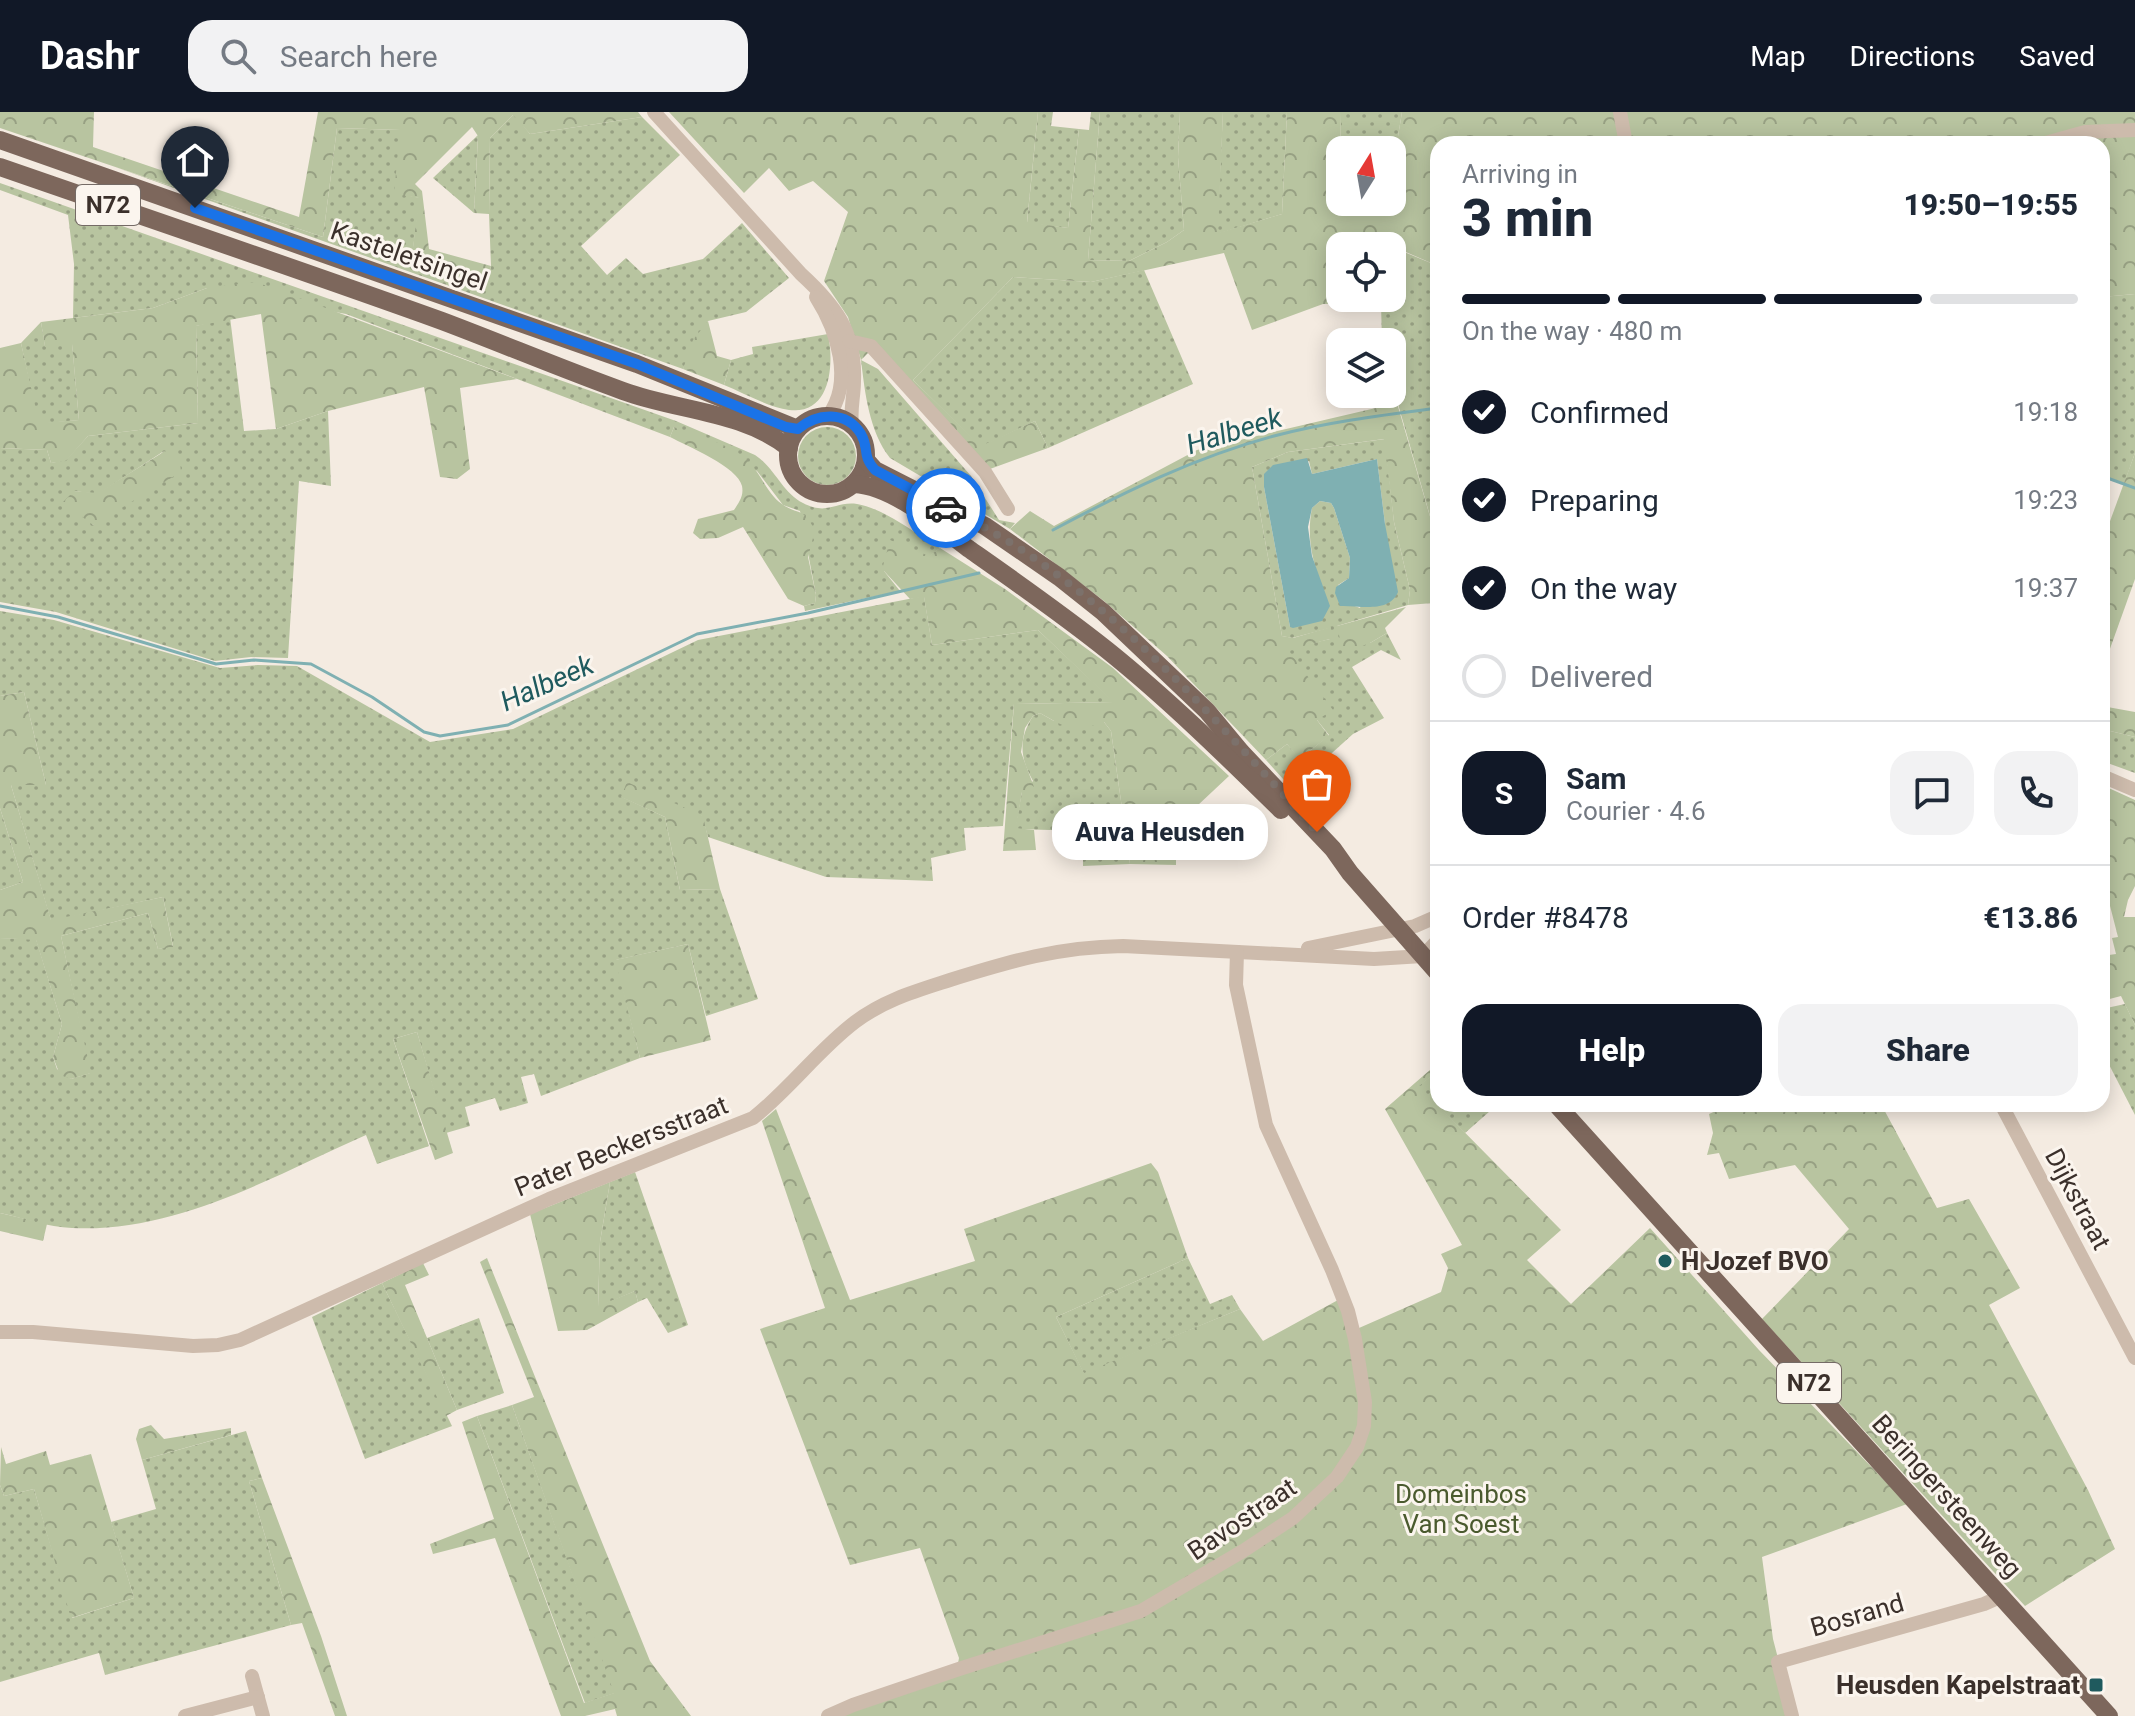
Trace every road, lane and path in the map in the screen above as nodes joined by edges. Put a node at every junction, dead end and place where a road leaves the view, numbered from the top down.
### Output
1 (654, 112) edge
2 (1620, 112) edge
3 (2135, 130) edge
4 (1624, 136) edge
5 (2071, 136) edge
6 (0, 140) edge
7 (0, 167) edge
8 (801, 274) junction
9 (849, 341) junction
10 (828, 416) junction
11 (852, 424) junction
12 (798, 429) junction
13 (789, 448) junction
14 (866, 460) junction
15 (854, 484) junction
16 (929, 509) junction
17 (1008, 509) dead end
18 (2110, 779) edge
19 (2135, 790) edge
20 (1350, 873) junction
21 (1430, 919) edge
22 (1398, 930) junction
23 (1430, 949) edge
24 (1237, 952) junction
25 (1284, 953) junction
26 (1423, 956) junction
27 (1430, 964) edge
28 (1563, 1112) edge
29 (2005, 1112) edge
30 (0, 1332) edge
31 (2135, 1358) edge
32 (2002, 1596) junction
33 (252, 1676) dead end
34 (258, 1697) junction
35 (2109, 1714) edge
36 (185, 1716) edge
37 (263, 1716) edge
38 (828, 1716) edge
39 (1792, 1716) edge

1 - 8 street
2 - 4 street
3 - 5 street
6 - 12 main road, Kasteletsingel / N72
7 - 13 main road, Kasteletsingel / N72
8 - 9 street
8 - 10 street
9 - 11 street
9 - 17 street
10 - 11 main road
10 - 12 main road
11 - 14 main road
12 - 13 main road
13 - 15 main road
14 - 15 main road
14 - 16 main road
15 - 16 main road
16 - 20 main road
16 - 20 main road
18 - 19 street
20 - 22 main road
21 - 22 street, Pater Beckersstraat
22 - 25 street, Pater Beckersstraat
22 - 26 main road
23 - 26 street
24 - 25 street, Pater Beckersstraat
24 - 30 street, Pater Beckersstraat
24 - 38 street, Bavostraat
25 - 26 street, Pater Beckersstraat
26 - 27 main road
28 - 32 main road, Beringersteenweg / N72
29 - 31 street, Dijkstraat
32 - 35 main road, Beringersteenweg / N72
32 - 39 street, Bosrand
33 - 34 street
34 - 36 street
34 - 37 street

